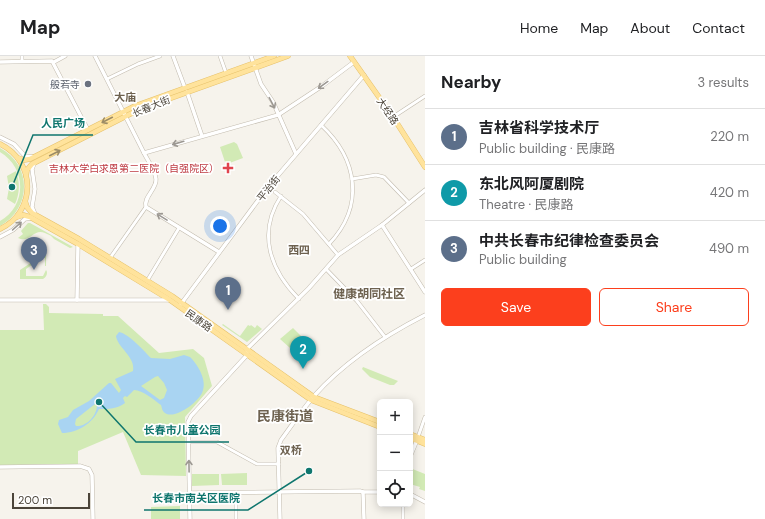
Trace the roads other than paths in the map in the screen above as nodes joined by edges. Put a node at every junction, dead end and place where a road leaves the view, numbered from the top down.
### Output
1 (22, 56) edge
2 (66, 56) edge
3 (95, 56) edge
4 (160, 56) edge
5 (173, 56) edge
6 (220, 56) edge
7 (251, 56) edge
8 (274, 56) edge
9 (288, 56) edge
10 (350, 56) edge
11 (353, 56) edge
12 (22, 61) junction
13 (0, 62) edge
14 (54, 62) junction
15 (354, 62) junction
16 (255, 65) junction
17 (226, 73) junction
18 (364, 76) junction
19 (107, 79) junction
20 (186, 90) junction
21 (425, 96) edge
22 (125, 114) junction
23 (278, 115) junction
24 (396, 116) junction
25 (321, 125) junction
26 (88, 130) junction
27 (202, 136) junction
28 (0, 137) edge
29 (0, 144) edge
30 (144, 153) junction
31 (296, 154) junction
32 (18, 158) junction
33 (36, 159) junction
34 (425, 162) edge
35 (425, 167) edge
36 (26, 176) junction
37 (352, 178) junction
38 (425, 190) edge
39 (275, 192) tunnel mouth
40 (281, 196) junction
41 (25, 201) junction
42 (409, 203) junction
43 (146, 207) junction
44 (17, 217) junction
45 (35, 217) junction
46 (382, 225) junction
47 (179, 228) junction
48 (0, 229) edge
49 (0, 237) edge
50 (78, 244) junction
51 (329, 244) junction
52 (219, 252) junction
53 (338, 255) junction
54 (110, 258) junction
55 (425, 260) edge
56 (326, 269) junction
57 (411, 269) junction
58 (147, 281) junction
59 (424, 289) edge
60 (299, 299) junction
61 (0, 300) edge
62 (77, 300) junction
63 (170, 300) junction
64 (180, 305) junction
65 (425, 314) edge
66 (385, 337) junction
67 (247, 352) junction
68 (312, 398) junction
69 (425, 417) edge
70 (377, 421) edge
71 (377, 426) edge
72 (411, 435) edge
73 (413, 438) edge
74 (417, 439) junction
75 (425, 440) edge
76 (189, 442) junction
77 (425, 444) edge
78 (413, 449) edge
79 (279, 464) junction
80 (0, 467) edge
81 (279, 492) junction
82 (363, 492) junction
83 (377, 492) edge
84 (189, 493) junction
85 (236, 493) junction
86 (413, 496) edge
87 (425, 502) edge
88 (403, 507) edge
89 (92, 519) edge
90 (190, 519) edge
91 (236, 519) edge
92 (280, 519) edge
93 (364, 519) edge
94 (403, 519) edge

1 - 12 street
2 - 14 street
3 - 19 street
4 - 19 street
5 - 20 street
6 - 17 street
7 - 16 street
8 - 16 main road, 长春大街
9 - 16 main road, 长春大街
10 - 15 main road, 大经路
11 - 24 main road, 大经路
12 - 13 street
12 - 14 street
14 - 26 street
15 - 18 main road, 大经路
15 -> 23 street
16 - 17 main road, 长春大街
16 - 20 main road, 长春大街
16 -> 23 street
17 - 20 main road, 长春大街
18 - 25 street, 平治街
18 - 35 main road, 大经路
19 - 22 street
20 - 22 main road, 长春大街
20 - 27 street
21 - 24 street
22 -> 26 main road, 长春大街
22 - 30 street
33 -> 22 main road, 长春大街
23 - 27 street
23 - 31 street
24 - 34 main road, 大经路
25 - 31 street, 平治街
25 - 37 street
26 - 33 main road, 长春大街
27 -> 30 street
28 - 33 street
29 - 32 main road
30 - 43 street
31 - 52 street, 平治街
32 - 33 main road, 长春大街
32 - 36 main road
33 - 36 main road, 长春大街
33 - 45 street
36 - 41 main road
37 - 42 street
37 - 51 street
38 - 42 street
39 - 40 street
40 - 51 street
40 - 60 street
41 - 44 main road
41 - 45 main road, 民康路
42 - 46 street
47 -> 43 street
43 - 54 street
44 - 45 main road, 民康路
44 - 48 main road
49 -> 45 street
45 - 50 main road, 民康路
45 - 54 main road, 民康路
46 - 53 street
46 - 57 street
47 - 52 street
47 - 58 street
50 - 62 street
50 - 63 main road, 民康路
51 - 53 street
52 - 64 street, 平治街
53 - 56 street
54 - 58 main road, 民康路
55 - 57 street
56 - 60 street
56 - 66 street
57 - 59 street
58 - 64 main road, 民康路
60 - 67 street
61 - 62 street
62 - 63 street
63 - 64 main road, 民康路
64 - 67 main road, 民康路
65 - 66 street
66 - 68 street
67 - 68 main road, 民康路
67 - 76 street
68 - 70 main road, 民康路
68 - 71 main road, 民康路
68 - 79 street
69 - 74 street
72 - 74 main road
73 - 74 main road
74 - 75 main road
74 - 77 main road
74 - 78 street
76 - 79 street
84 -> 76 street
79 - 81 street
80 - 89 street
81 - 82 street
81 - 85 street
81 - 92 street
82 - 83 street
82 - 93 street
84 - 85 street
84 - 90 street
85 - 91 street
86 - 87 street
88 - 94 street

